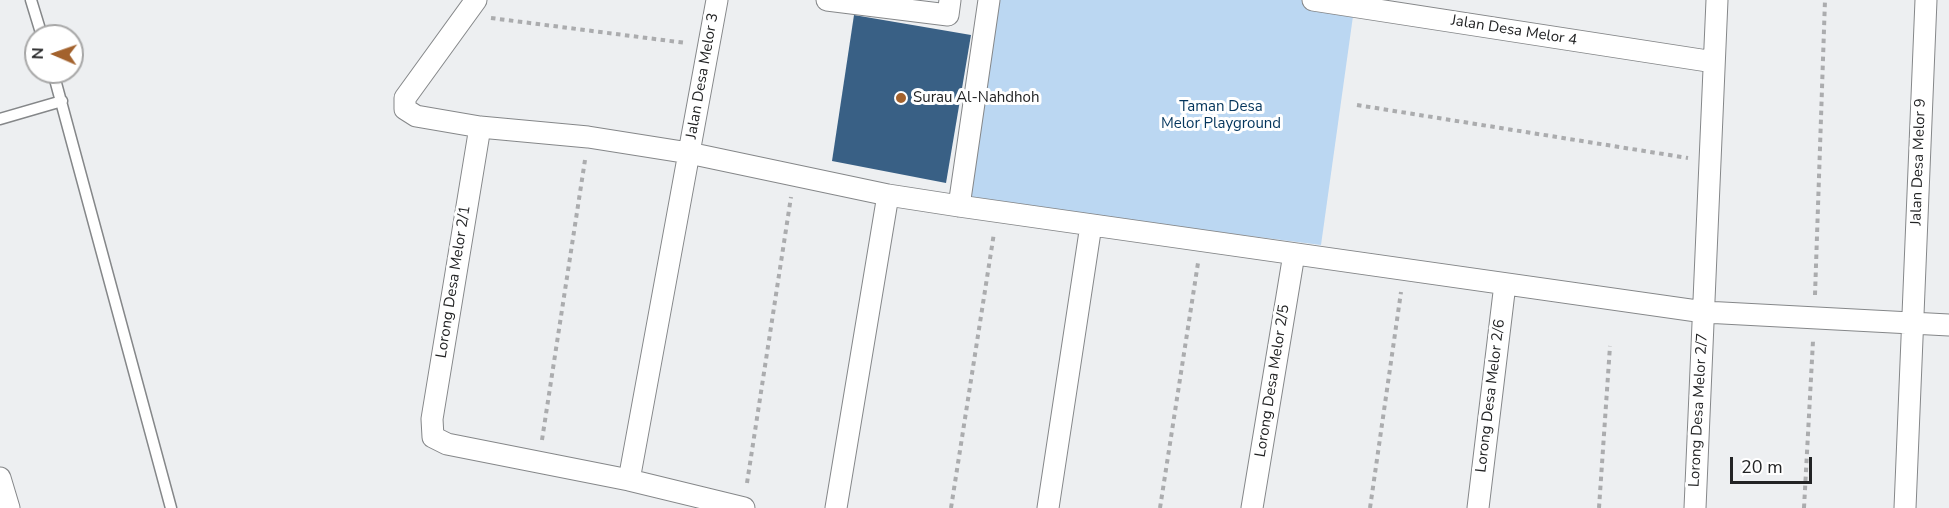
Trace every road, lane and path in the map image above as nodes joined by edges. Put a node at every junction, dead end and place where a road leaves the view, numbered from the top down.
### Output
1 (32, 0) edge
2 (717, 0) edge
3 (827, 0) edge
4 (989, 0) edge
5 (1313, 0) edge
6 (1717, 0) edge
7 (1825, 0) edge
8 (1926, 0) edge
9 (471, 7) edge
10 (949, 8) edge
11 (39, 24) edge
12 (708, 46) junction
13 (1714, 62) junction
14 (57, 84) edge
15 (62, 101) junction
16 (1357, 105) dead end
17 (0, 119) edge
18 (480, 127) junction
19 (588, 136) junction
20 (689, 153) junction
21 (1710, 161) junction
22 (794, 174) junction
23 (888, 195) junction
24 (959, 206) junction
25 (997, 212) junction
26 (1091, 225) junction
27 (1201, 241) junction
28 (1294, 254) junction
29 (1404, 270) junction
30 (1505, 284) junction
31 (1704, 312) junction
32 (1814, 319) junction
33 (1912, 325) junction
34 (1949, 325) edge
35 (1610, 346) dead end
36 (539, 462) junction
37 (0, 478) edge
38 (629, 480) junction
39 (168, 507) edge
40 (9, 508) edge
41 (744, 508) edge
42 (836, 508) edge
43 (951, 508) edge
44 (1048, 508) edge
45 (1160, 508) edge
46 (1252, 508) edge
47 (1370, 508) edge
48 (1478, 508) edge
49 (1599, 508) edge
50 (1695, 508) edge
51 (1804, 508) edge
52 (1905, 508) edge

1 - 11 lane
2 - 12 street, Jalan Desa Melor 3
3 - 10 street
4 - 24 street
5 - 13 street, Jalan Desa Melor 4
6 - 13 street, Lorong Desa Melor 2/7
7 - 32 path
8 - 33 street, Jalan Desa Melor 9
9 - 12 path
9 - 18 street
12 - 20 street, Jalan Desa Melor 3
13 - 21 street, Lorong Desa Melor 2/7
14 - 15 lane
15 - 17 lane
15 - 39 lane
16 - 21 path
18 - 19 street
18 - 36 street, Lorong Desa Melor 2/1
19 - 20 street
19 - 36 path
20 - 22 street
20 - 38 street, Jalan Desa Melor 3
21 - 31 street, Lorong Desa Melor 2/7
22 - 23 street
22 - 41 path
23 - 24 street
23 - 42 street
24 - 25 street
25 - 26 street
25 - 43 path
26 - 27 street
26 - 44 street
27 - 28 street
27 - 45 path
28 - 29 street
28 - 46 street, Lorong Desa Melor 2/5
29 - 30 street
29 - 47 path
30 - 31 street
30 - 48 street, Lorong Desa Melor 2/6
31 - 32 street
31 - 50 street, Lorong Desa Melor 2/7
32 - 33 street
32 - 51 path
33 - 34 street
33 - 52 street, Jalan Desa Melor 9
35 - 49 path
36 - 38 street
37 - 40 street
38 - 41 street

